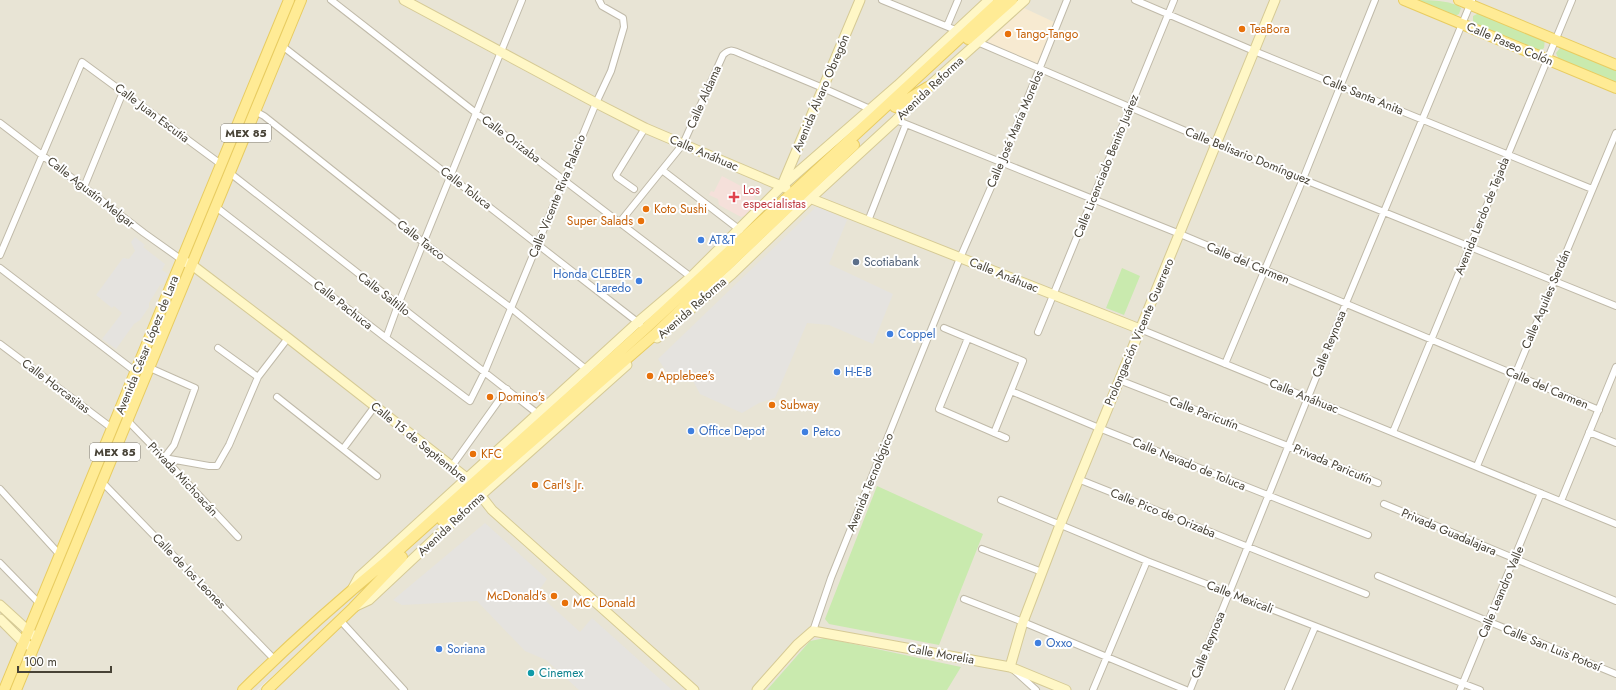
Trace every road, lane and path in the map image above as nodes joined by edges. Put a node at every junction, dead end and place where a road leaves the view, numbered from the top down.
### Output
1 (289, 0) edge
2 (301, 0) edge
3 (331, 0) edge
4 (404, 0) edge
5 (522, 0) edge
6 (599, 0) edge
7 (860, 0) edge
8 (882, 0) edge
9 (958, 0) edge
10 (989, 0) edge
11 (1001, 0) edge
12 (1012, 0) edge
13 (1025, 0) edge
14 (1067, 0) edge
15 (1135, 0) edge
16 (1174, 0) edge
17 (1275, 0) edge
18 (1375, 0) edge
19 (1404, 0) edge
20 (1459, 0) edge
21 (1572, 0) edge
22 (1471, 2) edge
23 (1169, 14) junction
24 (1462, 24) junction
25 (947, 26) junction
26 (967, 36) junction
27 (1556, 40) junction
28 (272, 41) junction
29 (282, 45) junction
30 (1254, 51) junction
31 (500, 52) junction
32 (1548, 60) junction
33 (1616, 65) edge
34 (1040, 70) junction
35 (898, 85) junction
36 (1341, 86) junction
37 (928, 87) junction
38 (823, 88) junction
39 (1616, 88) edge
40 (123, 92) junction
41 (596, 103) junction
42 (891, 107) junction
43 (1130, 107) junction
44 (870, 109) junction
45 (255, 111) junction
46 (476, 113) junction
47 (1423, 119) junction
48 (896, 120) junction
49 (0, 123) edge
50 (906, 124) junction
51 (645, 128) junction
52 (1616, 133) edge
53 (683, 144) junction
54 (1216, 144) junction
55 (43, 155) junction
56 (1508, 155) junction
57 (1002, 162) junction
58 (222, 165) junction
59 (662, 170) junction
60 (230, 173) junction
61 (451, 176) junction
62 (564, 179) junction
63 (1303, 179) junction
64 (782, 186) junction
65 (84, 187) junction
66 (634, 189) dead end
67 (1592, 189) junction
68 (802, 194) junction
69 (1093, 200) junction
70 (216, 207) junction
71 (1384, 211) junction
72 (868, 221) junction
73 (620, 222) junction
74 (740, 230) junction
75 (1180, 234) junction
76 (424, 243) junction
77 (538, 244) junction
78 (1470, 246) junction
79 (0, 255) edge
80 (960, 258) junction
81 (182, 260) junction
82 (192, 265) junction
83 (0, 268) edge
84 (711, 269) junction
85 (1264, 270) junction
86 (691, 277) junction
87 (1554, 281) junction
88 (1053, 295) junction
89 (1346, 303) junction
90 (398, 305) junction
91 (1616, 306) edge
92 (511, 308) junction
93 (944, 328) dead end
94 (1140, 329) junction
95 (649, 331) junction
96 (1038, 332) dead end
97 (288, 338) junction
98 (386, 338) junction
99 (968, 338) junction
100 (1432, 339) junction
101 (0, 344) edge
102 (218, 348) dead end
103 (1225, 364) junction
104 (1616, 367) edge
105 (150, 368) junction
106 (587, 370) junction
107 (485, 371) junction
108 (136, 372) junction
109 (1515, 374) junction
110 (258, 377) junction
111 (1119, 380) junction
112 (507, 389) junction
113 (1011, 391) junction
114 (277, 397) dead end
115 (1308, 397) junction
116 (470, 401) joint
117 (375, 406) junction
118 (1599, 410) junction
119 (538, 414) junction
120 (128, 421) junction
121 (1099, 428) junction
122 (113, 429) junction
123 (1393, 432) junction
124 (1590, 432) junction
125 (994, 433) junction
126 (1006, 438) dead end
127 (1616, 443) edge
128 (1288, 446) junction
129 (343, 449) junction
130 (164, 458) junction
131 (452, 466) junction
132 (1477, 466) junction
133 (377, 476) dead end
134 (1078, 479) junction
135 (102, 483) junction
136 (1378, 483) dead end
137 (474, 487) junction
138 (0, 489) edge
139 (1541, 493) junction
140 (1269, 496) junction
141 (1002, 500) dead end
142 (1561, 501) junction
143 (1384, 504) dead end
144 (1616, 524) edge
145 (1060, 525) junction
146 (1368, 535) dead end
147 (238, 537) dead end
148 (1248, 548) junction
149 (982, 549) dead end
150 (60, 555) junction
151 (1514, 560) junction
152 (1147, 561) junction
153 (0, 563) edge
154 (1042, 572) junction
155 (1378, 576) dead end
156 (1229, 593) junction
157 (1366, 594) dead end
158 (964, 599) dead end
159 (1616, 601) edge
160 (40, 604) junction
161 (0, 605) edge
162 (0, 619) edge
163 (340, 620) junction
164 (1023, 622) junction
165 (1488, 622) junction
166 (1315, 627) junction
167 (813, 631) junction
168 (28, 633) junction
169 (24, 643) junction
170 (36, 644) junction
171 (1107, 657) junction
172 (274, 659) junction
173 (1010, 667) junction
174 (1616, 674) edge
175 (1463, 683) junction
176 (4, 690) edge
177 (16, 690) edge
178 (243, 690) edge
179 (267, 690) edge
180 (404, 690) edge
181 (694, 690) edge
182 (757, 690) edge
183 (1036, 690) edge
184 (1066, 690) edge
185 (1093, 690) edge
186 (1186, 690) edge
187 (1190, 690) edge
188 (1288, 690) edge
189 (1460, 690) edge
190 (1480, 690) edge

1 - 28 main road, Avenida César López de Lara / MEX 85
2 - 29 main road, Avenida César López de Lara / MEX 85
3 - 46 street, Calle Orizaba
4 - 31 street, Calle Anáhuac
5 - 31 street
6 - 41 street, Calle Vicente Riva Palacio
7 - 38 street, Avenida Álvaro Obregón
8 - 25 street, Calle Belisario Domínguez
9 - 25 street
10 - 26 street, Avenida Reforma
11 - 26 main road, Avenida Reforma
12 - 26 main road, Avenida Reforma
13 - 26 street, Avenida Reforma
14 - 34 street, Calle José María Morelos
15 - 23 street, Calle Santa Anita
16 - 23 street, Calle Licenciado Benito Juárez
17 - 30 street, Prolongación Vicente Guerrero
18 - 36 street
19 - 24 main road, Calle Paseo Colón
20 - 22 main road, Calle Paseo Colón
21 - 27 street, Avenida Lerdo de Tejada
22 - 24 street, Calle Reynosa
22 - 27 main road, Calle Paseo Colón
23 - 30 street, Calle Santa Anita
23 - 43 street, Calle Licenciado Benito Juárez
24 - 32 main road, Calle Paseo Colón
24 - 47 street, Calle Reynosa
25 - 26 street, Calle Belisario Domínguez
26 - 34 street, Calle Belisario Domínguez
26 - 35 street, Avenida Reforma
26 - 37 street, Avenida Reforma
26 - 42 main road, Avenida Reforma
27 - 32 street, Avenida Lerdo de Tejada
27 - 33 main road, Calle Paseo Colón
28 - 29 street, Calle Toluca
28 - 58 main road, Avenida César López de Lara / MEX 85
29 - 45 main road, Avenida César López de Lara / MEX 85
29 - 61 street, Calle Toluca
30 - 36 street, Calle Santa Anita
30 - 54 street, Prolongación Vicente Guerrero
31 - 41 street, Calle Anáhuac
31 - 46 street
32 - 39 main road, Calle Paseo Colón
32 - 56 street, Avenida Lerdo de Tejada
34 - 43 street, Calle Belisario Domínguez
34 - 57 street, Calle José María Morelos
35 - 42 main road
35 - 44 street, Avenida Reforma
36 - 47 street, Calle Santa Anita
36 - 63 street
37 - 42 main road
37 - 48 street, Avenida Reforma
38 - 44 street
38 - 53 street, Calle Aldama
38 - 64 street, Avenida Álvaro Obregón
40 - 55 street, Calle Juan Escutia
40 - 58 street, Calle Juan Escutia
40 - 65 street
41 - 51 street, Calle Anáhuac
41 - 62 street, Calle Vicente Riva Palacio
42 - 68 main road, Avenida Reforma
43 - 54 street, Calle Belisario Domínguez
43 - 69 street, Calle Licenciado Benito Juárez
44 - 64 street, Avenida Reforma
45 - 60 main road, Avenida César López de Lara / MEX 85
45 - 76 street, Calle Taxco
46 - 61 street
46 - 62 street, Calle Orizaba
47 - 56 street, Calle Santa Anita
47 - 71 street, Calle Reynosa
48 - 50 street, Calle del Carmen
48 - 68 street, Avenida Reforma
49 - 55 street, Calle Agustín Melgar
50 - 57 street, Calle del Carmen
50 - 72 street
51 - 53 street, Calle Anáhuac
51 - 66 street
52 - 67 street, Calle Aquiles Serdán
53 - 59 street, Calle Aldama
53 - 64 street, Calle Anáhuac
54 - 63 street, Calle Belisario Domínguez
54 - 75 street, Prolongación Vicente Guerrero
55 - 65 street, Calle Agustín Melgar
55 - 79 street
56 - 67 street, Calle Santa Anita
56 - 78 street, Avenida Lerdo de Tejada
57 - 69 street, Calle del Carmen
57 - 80 street, Calle José María Morelos
58 - 81 main road, Avenida César López de Lara / MEX 85
59 - 73 street, Calle Aldama
59 - 74 street
60 - 70 main road, Avenida César López de Lara / MEX 85
60 - 90 street, Calle Saltillo
61 - 76 street
61 - 77 street, Calle Toluca
62 - 73 street, Calle Orizaba
62 - 77 street, Calle Vicente Riva Palacio
63 - 71 street, Calle Belisario Domínguez
63 - 85 street
64 - 68 street, Calle Anáhuac
64 - 74 street, Avenida Reforma
65 - 81 street, Calle Agustín Melgar
67 - 87 street, Calle Aquiles Serdán
68 - 72 street, Calle Anáhuac
68 - 84 main road, Avenida Reforma
68 - 95 main road, Avenida Reforma
69 - 75 street, Calle del Carmen
69 - 88 street, Calle Licenciado Benito Juárez
70 - 82 main road, Avenida César López de Lara / MEX 85
70 - 98 street, Calle Pachuca
71 - 78 street, Calle Belisario Domínguez
71 - 89 street, Calle Reynosa
72 - 80 street, Calle Anáhuac
73 - 86 street, Calle Orizaba
74 - 86 street, Avenida Reforma
75 - 85 street, Calle del Carmen
75 - 94 street, Prolongación Vicente Guerrero
76 - 90 street
76 - 92 street, Calle Taxco
77 - 92 street, Calle Vicente Riva Palacio
77 - 95 street, Calle Toluca
78 - 87 street, Calle Belisario Domínguez
78 - 100 street, Avenida Lerdo de Tejada
80 - 88 street, Calle Anáhuac
80 - 167 street, Avenida Tecnológico
81 - 82 street, Calle 15 de Septiembre
81 - 108 main road, Avenida César López de Lara / MEX 85
82 - 97 street, Calle 15 de Septiembre
82 - 105 main road, Avenida César López de Lara / MEX 85
83 - 108 street
84 - 86 main road
84 - 95 main road, Avenida Reforma
85 - 89 street, Calle del Carmen
85 - 103 street
86 - 95 street, Avenida Reforma
87 - 91 street, Calle Belisario Domínguez
87 - 109 street, Calle Aquiles Serdán
88 - 94 street, Calle Anáhuac
88 - 96 street, Calle Licenciado Benito Juárez
89 - 100 street, Calle del Carmen
89 - 115 street, Calle Reynosa
90 - 98 street
90 - 107 street, Calle Saltillo
92 - 106 street, Calle Taxco
92 - 107 street, Calle Vicente Riva Palacio
93 - 99 street
94 - 103 street, Calle Anáhuac
94 - 111 street, Prolongación Vicente Guerrero
95 - 106 street, Avenida Reforma
95 - 137 main road, Avenida Reforma
97 - 110 street
97 - 117 street, Calle 15 de Septiembre
98 - 116 street, Calle Pachuca
99 - 113 street
99 - 125 street
100 - 109 street, Calle del Carmen
100 - 123 street, Avenida Lerdo de Tejada
101 - 122 street, Calle Horcasitas
102 - 110 street
103 - 115 street, Calle Anáhuac
104 - 118 street
105 - 120 main road, Avenida César López de Lara / MEX 85
105 - 130 street
106 - 119 street, Avenida Reforma
107 - 112 street, Calle Saltillo
107 - 116 street, Calle Vicente Riva Palacio
108 - 122 main road, Avenida César López de Lara / MEX 85
109 - 118 street, Calle del Carmen
109 - 132 street, Calle Aquiles Serdán
110 - 130 street
111 - 121 street, Prolongación Vicente Guerrero
111 - 128 street, Calle Paricutín
112 - 119 street, Calle Saltillo
112 - 131 street
113 - 121 street, Calle Nevado de Toluca
113 - 125 street
114 - 129 street
115 - 123 street, Calle Anáhuac
115 - 128 street, Calle Reynosa
117 - 129 street
117 - 131 street, Calle 15 de Septiembre
118 - 124 street
119 - 137 street, Avenida Reforma
120 - 130 street, Privada Michoacán
120 - 135 main road, Avenida César López de Lara / MEX 85
121 - 134 street, Prolongación Vicente Guerrero
121 - 140 street, Calle Nevado de Toluca
122 - 150 main road, Avenida César López de Lara / MEX 85
123 - 132 street, Calle Anáhuac
124 - 127 street
124 - 142 street
125 - 126 street
128 - 136 street, Privada Paricutín
128 - 140 street, Calle Reynosa
129 - 133 street
130 - 147 street, Privada Michoacán
131 - 137 street, Calle 15 de Septiembre
132 - 139 street, Calle Anáhuac
134 - 145 street, Prolongación Vicente Guerrero
134 - 148 street, Calle Pico de Orizaba
135 - 170 main road, Avenida César López de Lara / MEX 85
135 - 172 street, Calle de los Leones
137 - 163 main road, Avenida Reforma
137 - 172 main road, Avenida Reforma
137 - 181 street, Calle 15 de Septiembre
138 - 150 street
139 - 142 street, Calle Anáhuac
139 - 151 street, Calle Leandro Valle
140 - 146 street, Calle Nevado de Toluca
140 - 148 street, Calle Reynosa
141 - 145 street, Calle Mexicali
142 - 144 street, Calle Anáhuac
143 - 151 street, Privada Guadalajara
145 - 152 street, Calle Mexicali
145 - 154 street, Prolongación Vicente Guerrero
148 - 156 street, Calle Reynosa
148 - 157 street, Calle Pico de Orizaba
149 - 154 street
150 - 160 main road, Avenida César López de Lara / MEX 85
151 - 159 street, Privada Guadalajara
151 - 165 street, Calle Leandro Valle
152 - 156 street, Calle Mexicali
152 - 171 street
153 - 160 street
154 - 164 street, Prolongación Vicente Guerrero
155 - 165 street, Calle San Luis Potosí
156 - 166 street, Calle Mexicali
156 - 187 street, Calle Reynosa
158 - 164 street
160 - 168 main road, Avenida César López de Lara / MEX 85
161 - 168 street
162 - 169 street
163 - 179 main road, Avenida Reforma
163 - 180 street
164 - 171 street
164 - 173 street, Prolongación Vicente Guerrero
165 - 174 street, Calle San Luis Potosí
165 - 175 street, Calle Leandro Valle
166 - 175 street, Calle Mexicali
166 - 188 street
167 - 173 street, Calle Morelia
167 - 182 street, Avenida Tecnológico
168 - 169 main road, Avenida César López de Lara / MEX 85
168 - 170 street
169 - 170 street
169 - 176 main road, Avenida César López de Lara / MEX 85
170 - 177 main road, Avenida César López de Lara / MEX 85
171 - 185 street
171 - 186 street
172 - 178 main road, Avenida Reforma
173 - 183 street
173 - 184 street, Calle Morelia
175 - 189 street, Calle Leandro Valle
175 - 190 street, Calle Mexicali

